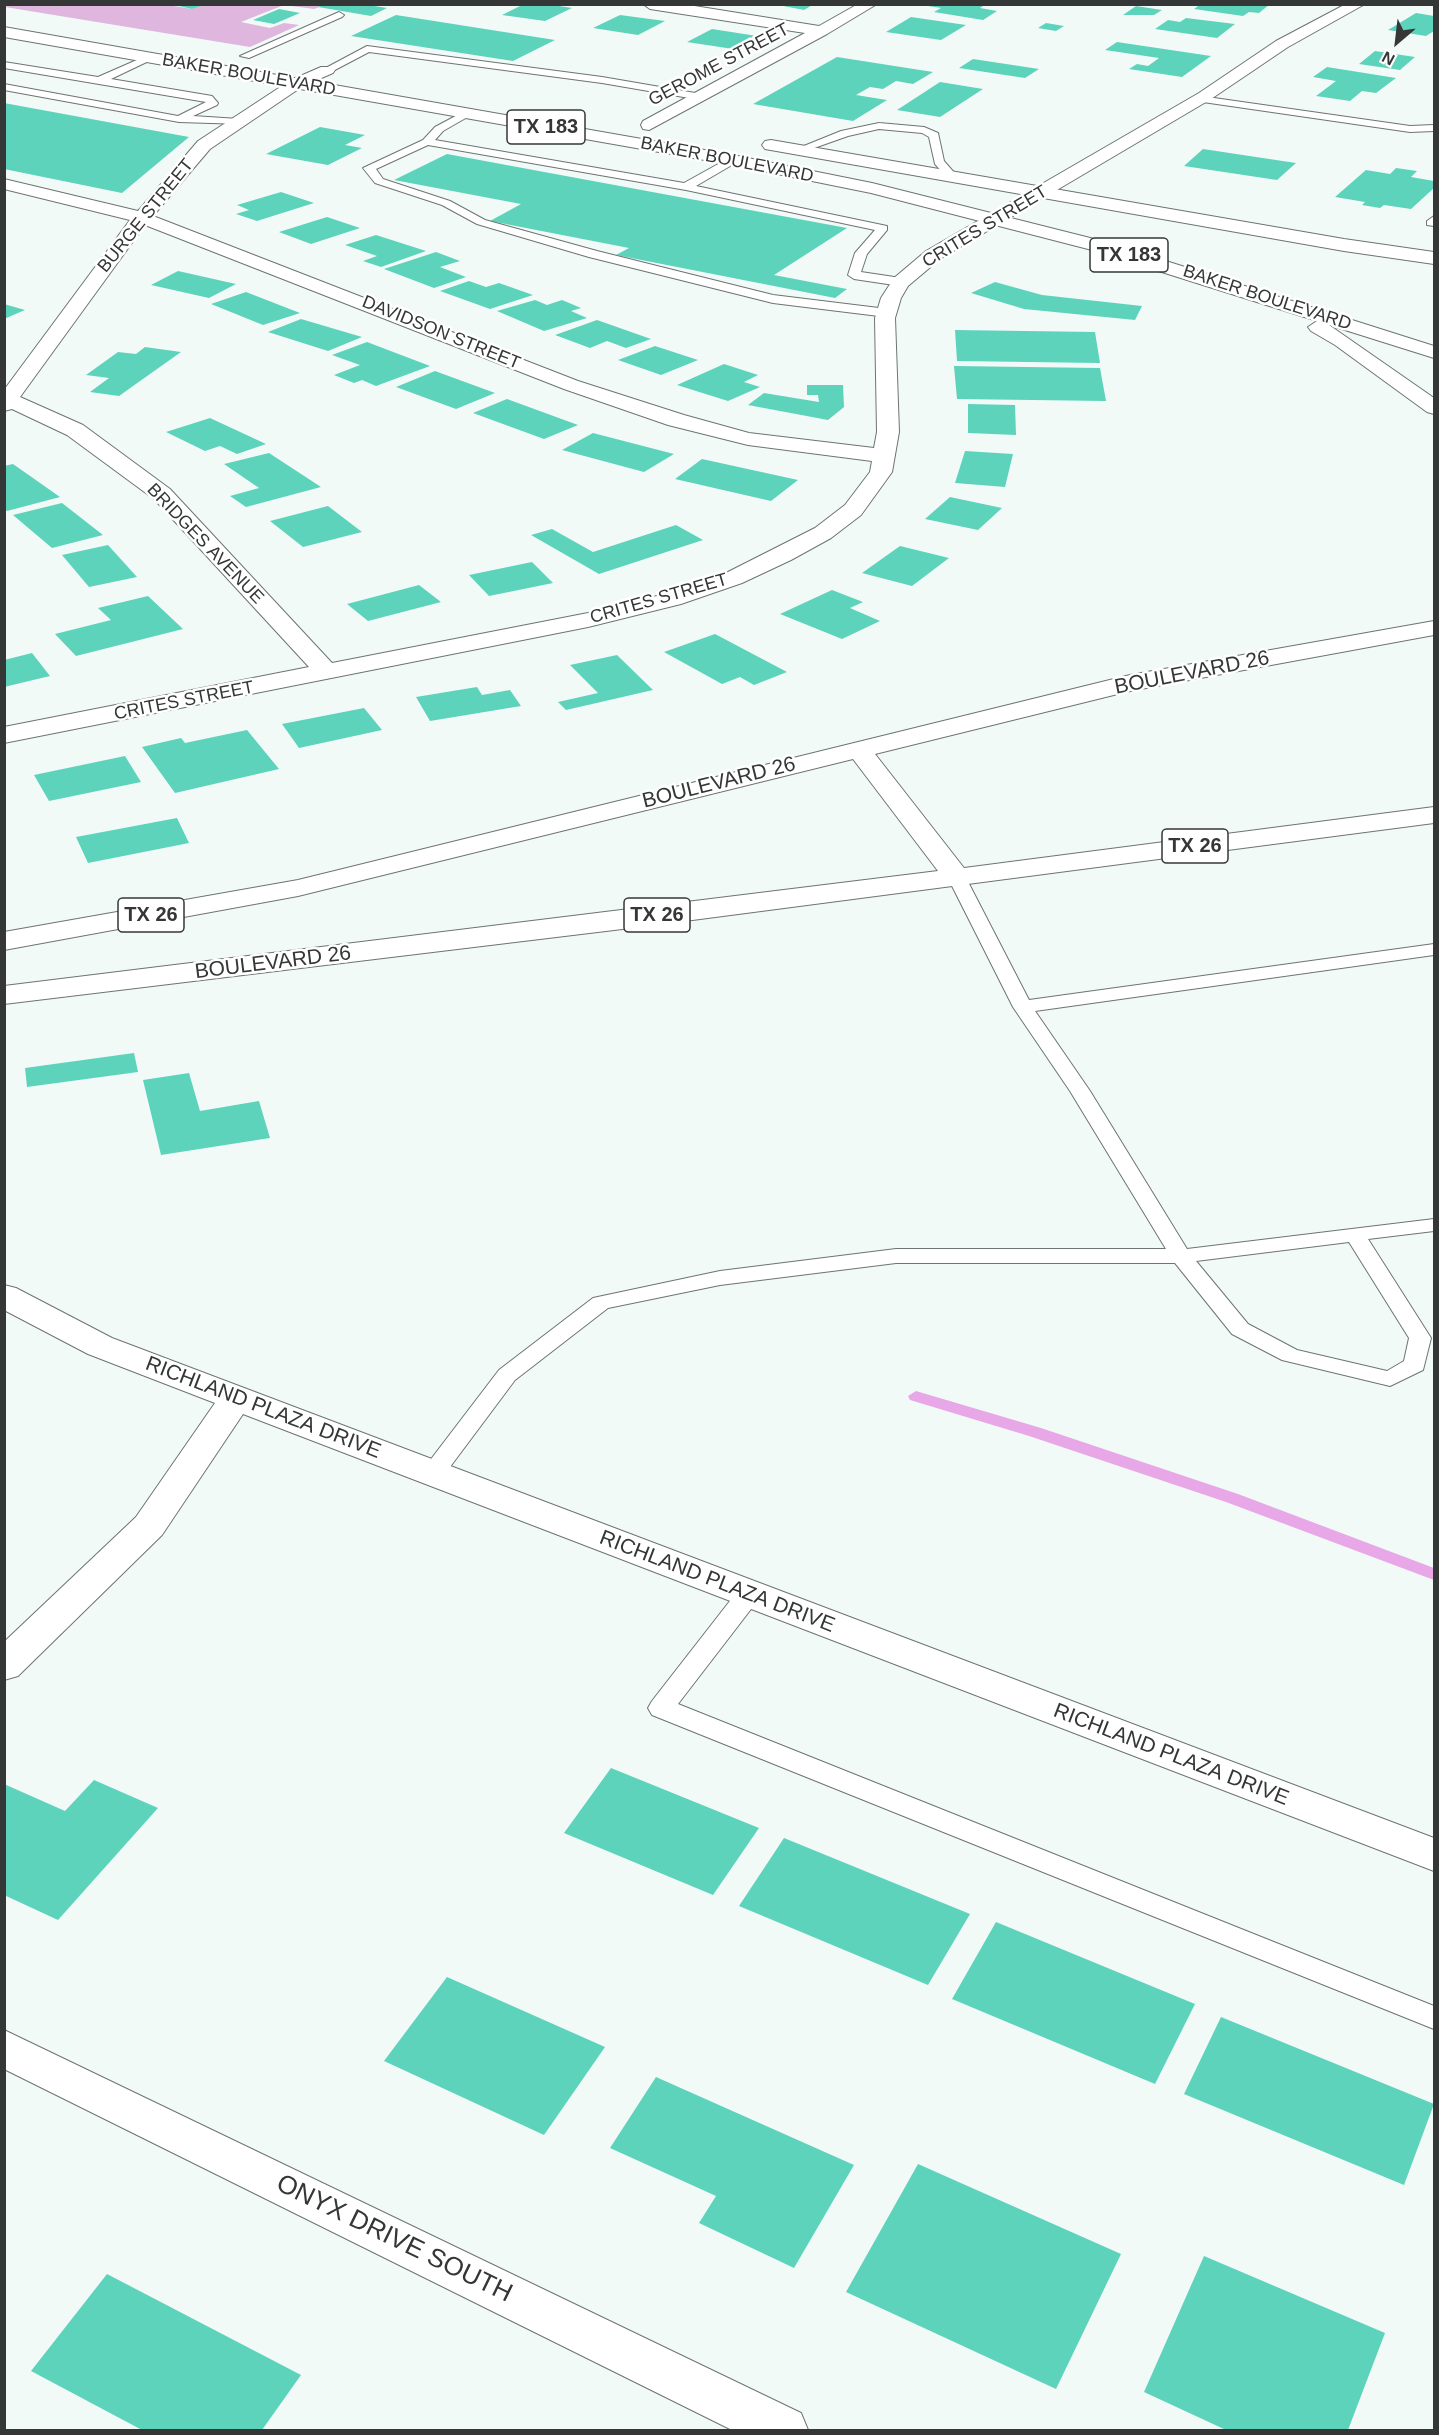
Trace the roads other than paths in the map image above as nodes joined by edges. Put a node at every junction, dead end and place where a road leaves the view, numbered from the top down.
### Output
1 (650, 4) edge
2 (870, 4) edge
3 (1358, 4) edge
4 (339, 15) dead end
5 (4, 16) edge
6 (4, 32) edge
7 (822, 32) junction
8 (101, 33) dead end
9 (4, 44) edge
10 (77, 45) junction
11 (239, 56) joint
12 (150, 58) junction
13 (268, 60) dead end
14 (292, 64) dead end
15 (4, 65) edge
16 (327, 70) junction
17 (350, 74) dead end
18 (101, 79) junction
19 (297, 83) junction
20 (4, 87) edge
21 (62, 97) junction
22 (701, 97) junction
23 (1200, 99) junction
24 (467, 113) junction
25 (180, 119) junction
26 (238, 122) junction
27 (643, 124) joint
28 (1434, 128) edge
29 (672, 129) dead end
30 (427, 142) junction
31 (754, 142) dead end
32 (800, 150) junction
33 (734, 160) junction
34 (952, 177) junction
35 (4, 184) edge
36 (686, 187) junction
37 (1042, 192) junction
38 (140, 217) junction
39 (995, 219) junction
40 (1434, 258) edge
41 (901, 282) junction
42 (1262, 296) junction
43 (887, 313) junction
44 (1434, 352) edge
45 (6, 401) edge
46 (1434, 408) edge
47 (884, 456) junction
48 (1434, 628) edge
49 (328, 673) junction
50 (4, 735) edge
51 (860, 750) junction
52 (1434, 815) edge
53 (956, 876) junction
54 (4, 941) edge
55 (1434, 949) edge
56 (4, 995) edge
57 (1023, 1007) junction
58 (1434, 1225) edge
59 (1354, 1235) junction
60 (1181, 1256) junction
61 (4, 1296) edge
62 (236, 1398) junction
63 (433, 1473) junction
64 (749, 1594) junction
65 (4, 1666) edge
66 (1434, 1855) edge
67 (1434, 2018) edge
68 (4, 2048) edge
69 (783, 2430) edge

1 - 7 street
2 - 7 street, GEROME STREET
3 - 23 street, CRITES STREET
4 - 11 lane
5 - 8 street
6 - 10 street, BAKER BOULEVARD / TX 183
7 - 22 street, GEROME STREET
9 - 10 street
10 - 12 street, BAKER BOULEVARD / TX 183
11 - 13 street, BAKER BOULEVARD
12 - 18 lane
12 - 19 street, BAKER BOULEVARD / TX 183
14 - 16 street, BAKER BOULEVARD
15 - 18 lane
16 - 17 street, BAKER BOULEVARD
16 - 19 street, BURGE STREET
16 - 22 lane
18 - 21 lane
18 - 25 lane
19 - 24 street, BAKER BOULEVARD / TX 183
19 - 26 street, BURGE STREET
20 - 21 lane
21 - 25 lane
22 - 27 street, GEROME STREET
23 - 28 lane
23 - 37 street, CRITES STREET
24 - 30 lane
24 - 33 street, BAKER BOULEVARD / TX 183
25 - 26 lane
26 - 38 street, BURGE STREET
27 - 29 street, BAKER BOULEVARD
30 - 36 lane
30 - 43 lane
31 - 32 street, BAKER BOULEVARD / TX 183
32 - 34 street, BAKER BOULEVARD / TX 183
32 - 34 lane
33 - 36 lane
33 - 39 street, BAKER BOULEVARD / TX 183
34 - 37 street, BAKER BOULEVARD / TX 183
35 - 38 street, DAVIDSON STREET
36 - 41 lane
37 - 39 street, CRITES STREET
37 - 40 street, BAKER BOULEVARD / TX 183
38 - 45 street, BURGE STREET
38 - 47 street, DAVIDSON STREET
39 - 41 street, CRITES STREET
39 - 42 street, BAKER BOULEVARD / TX 183
41 - 43 street, CRITES STREET
42 - 44 street, BAKER BOULEVARD / TX 183
42 - 46 street
43 - 47 street, CRITES STREET
45 - 49 street, BRIDGES AVENUE
47 - 49 street, CRITES STREET
48 - 51 street, BOULEVARD 26 / TX 26
49 - 50 street, CRITES STREET
51 - 53 street
51 - 54 street, BOULEVARD 26 / TX 26
52 - 53 street, BOULEVARD 26 / TX 26
53 - 56 street, BOULEVARD 26 / TX 26
53 - 57 lane
55 - 57 lane
57 - 60 lane
58 - 59 lane
59 - 60 lane
59 - 60 lane
60 - 63 lane
61 - 62 street, RICHLAND PLAZA DRIVE
62 - 63 street, RICHLAND PLAZA DRIVE
62 - 65 street
63 - 64 street, RICHLAND PLAZA DRIVE
64 - 66 street, RICHLAND PLAZA DRIVE
64 - 67 lane
68 - 69 street, ONYX DRIVE SOUTH

